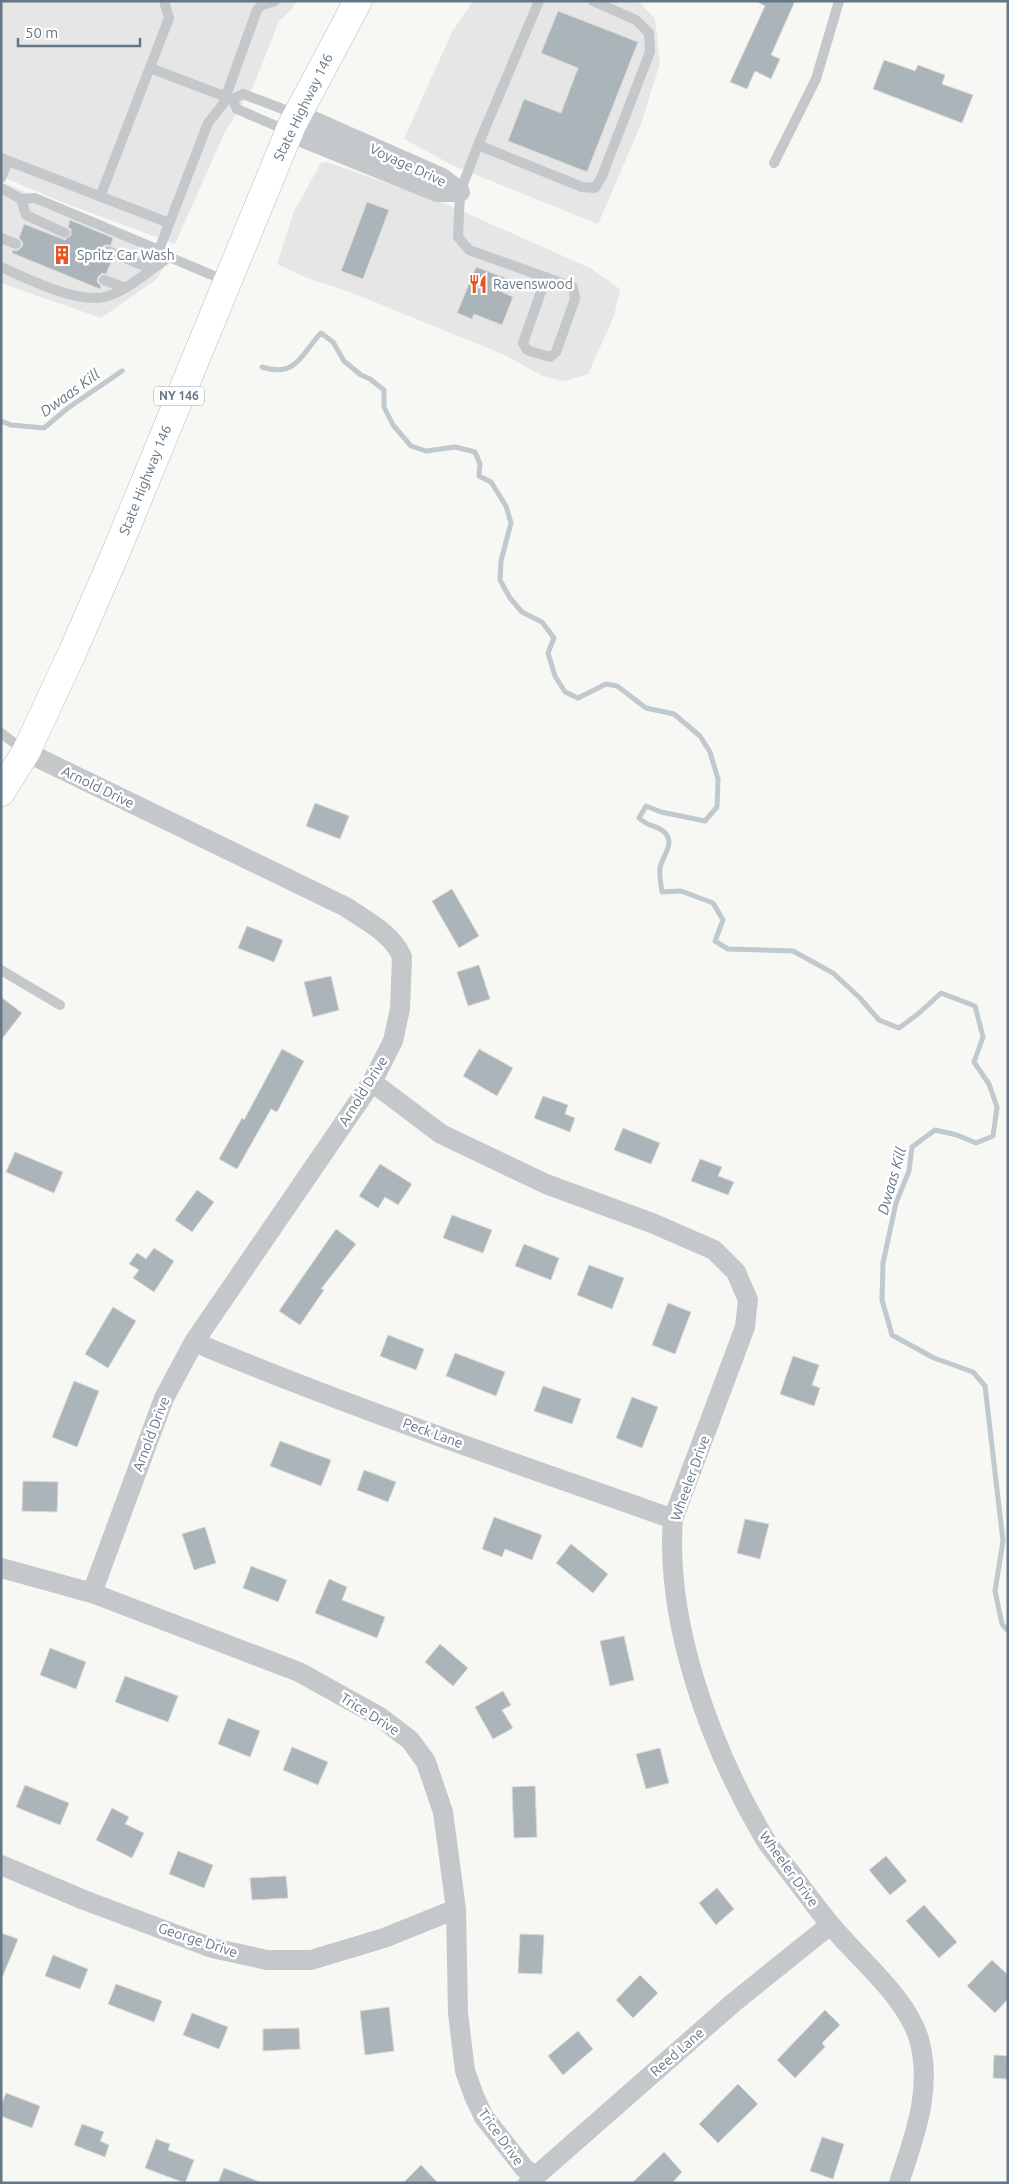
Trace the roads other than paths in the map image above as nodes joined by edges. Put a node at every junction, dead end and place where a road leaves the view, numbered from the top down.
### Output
1 (164, 1) edge
2 (275, 1) edge
3 (358, 1) edge
4 (539, 1) edge
5 (593, 1) edge
6 (839, 1) edge
7 (150, 68) junction
8 (229, 98) junction
9 (293, 123) junction
10 (478, 145) junction
11 (5, 160) edge
12 (774, 163) dead end
13 (1, 178) edge
14 (1, 188) edge
15 (460, 192) junction
16 (100, 197) junction
17 (21, 199) junction
18 (169, 224) junction
19 (65, 234) dead end
20 (1, 238) edge
21 (16, 244) dead end
22 (159, 250) junction
23 (108, 251) dead end
24 (169, 257) junction
25 (1, 266) edge
26 (152, 269) junction
27 (537, 276) junction
28 (104, 280) dead end
29 (226, 281) junction
30 (126, 288) junction
31 (1, 733) edge
32 (26, 752) junction
33 (1, 792) edge
34 (1, 970) edge
35 (60, 1005) dead end
36 (372, 1082) junction
37 (194, 1342) junction
38 (673, 1519) junction
39 (1, 1568) edge
40 (92, 1593) junction
41 (1, 1865) edge
42 (456, 1910) junction
43 (830, 1925) junction
44 (532, 2179) edge
45 (900, 2183) edge

1 - 7 lane
2 - 8 lane
3 - 9 main road, State Highway 146 / NY 146
4 - 10 lane
5 - 10 lane
6 - 12 lane
7 - 8 lane
7 - 16 lane
8 - 9 lane
8 - 9 lane
8 - 18 lane
9 - 15 street, Voyage Drive
9 - 29 main road, State Highway 146 / NY 146
10 - 15 lane
11 - 13 lane
11 - 16 lane
14 - 17 lane
15 - 27 lane
16 - 18 lane
17 - 19 lane
17 - 22 lane
18 - 22 lane
20 - 21 lane
22 - 24 lane
23 - 26 lane
24 - 26 lane
24 - 29 lane
25 - 30 lane
26 - 30 lane
27 - 27 lane
28 - 30 lane
29 - 32 main road, State Highway 146 / NY 146
31 - 32 lane
32 - 33 main road, State Highway 146 / NY 146
32 - 36 street, Arnold Drive
34 - 35 lane
36 - 37 street, Arnold Drive
36 - 38 street, Wheeler Drive
37 - 38 street, Peck Lane
37 - 40 street, Arnold Drive
38 - 43 street, Wheeler Drive
39 - 40 street, Trice Drive
40 - 42 street, Trice Drive
41 - 42 street, George Drive
42 - 44 street, Trice Drive
43 - 44 street, Reed Lane
43 - 45 street, Wheeler Drive

